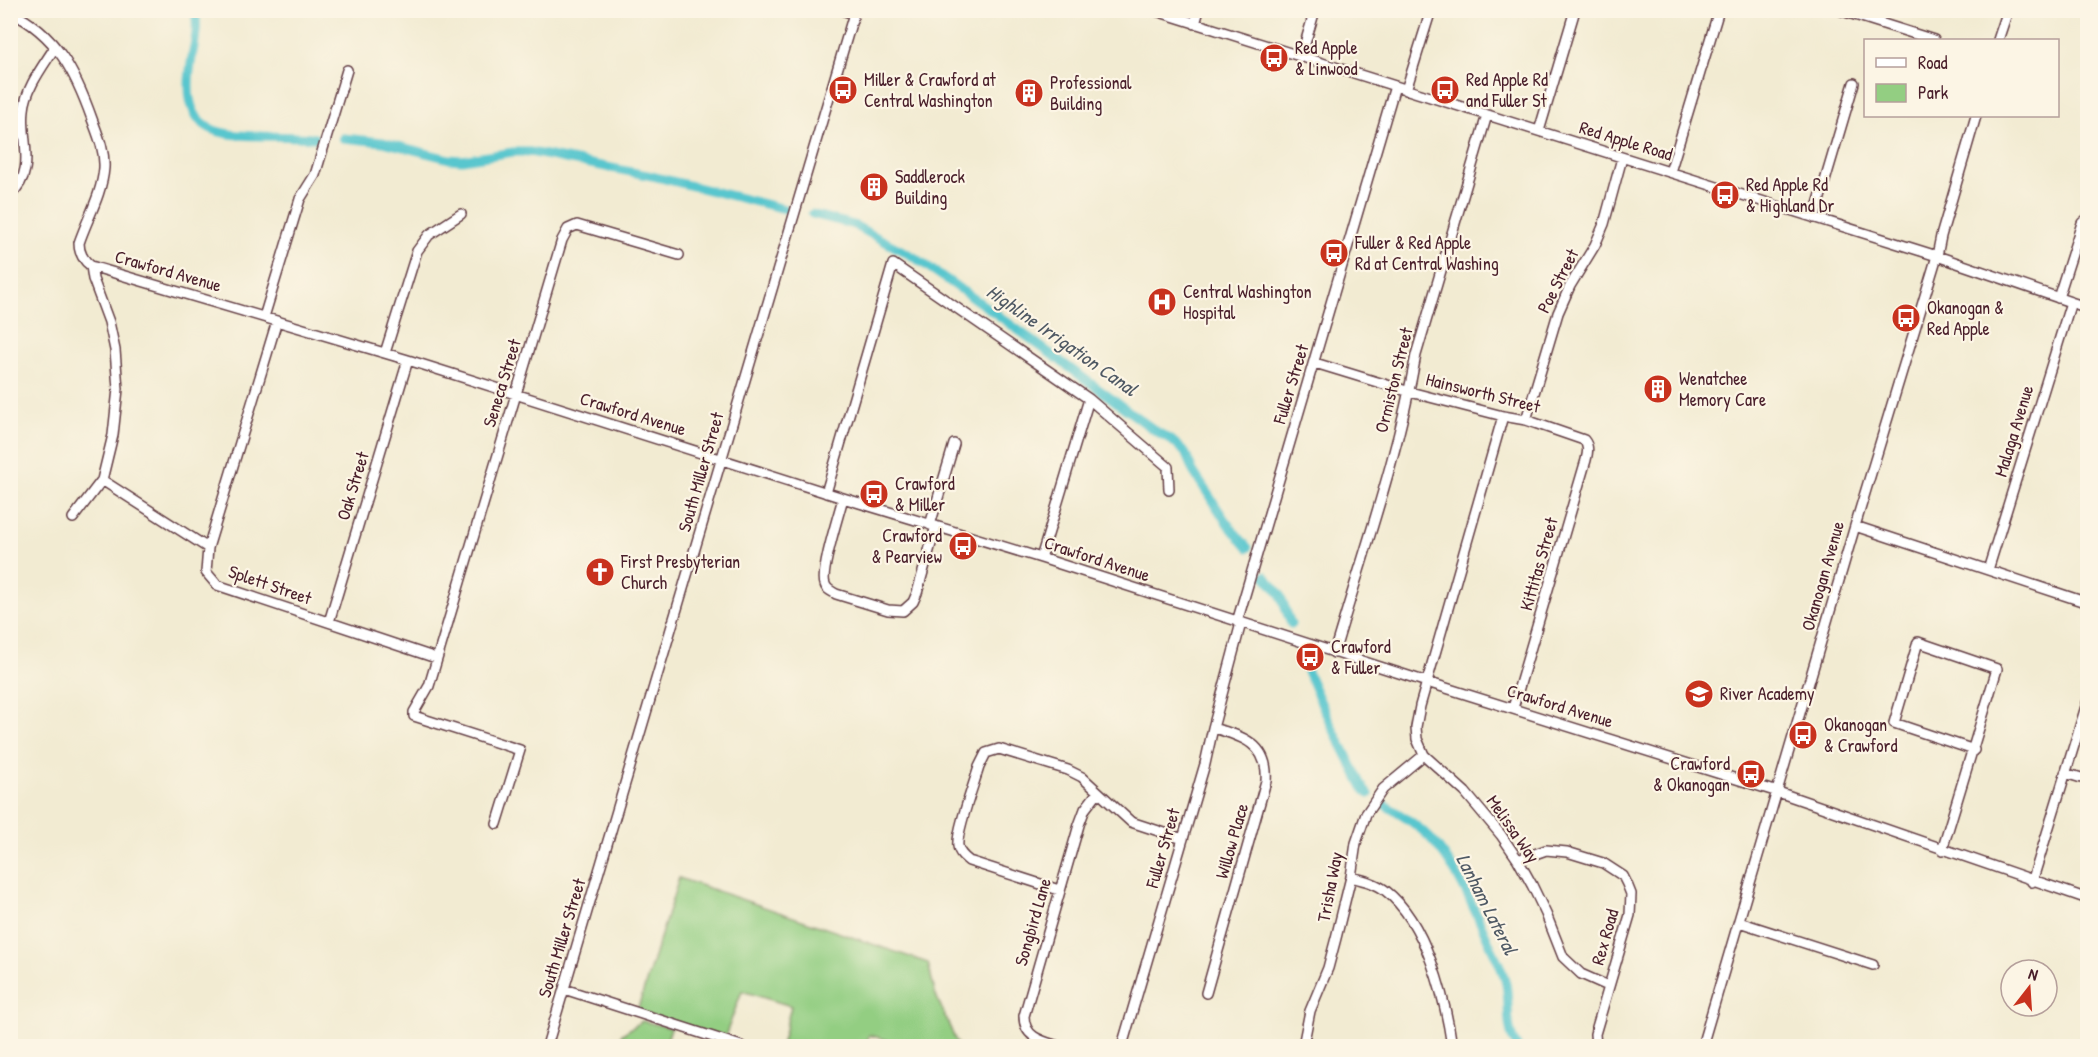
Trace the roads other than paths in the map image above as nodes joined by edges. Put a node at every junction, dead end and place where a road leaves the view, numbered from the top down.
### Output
1 (842, 10) edge
2 (1153, 10) edge
3 (1199, 10) edge
4 (1315, 10) edge
5 (1431, 10) edge
6 (1575, 10) edge
7 (1719, 10) edge
8 (1839, 10) edge
9 (2008, 10) edge
10 (2078, 10) edge
11 (10, 12) edge
12 (854, 13) edge
13 (2088, 14) edge
14 (1195, 24) junction
15 (1931, 39) edge
16 (1998, 39) edge
17 (55, 47) junction
18 (1301, 57) junction
19 (347, 70) dead end
20 (1854, 83) dead end
21 (1395, 86) junction
22 (1407, 90) junction
23 (1487, 115) junction
24 (1976, 117) edge
25 (1539, 131) junction
26 (1622, 158) junction
27 (1670, 172) junction
28 (10, 195) edge
29 (461, 214) dead end
30 (1814, 218) junction
31 (2088, 218) edge
32 (679, 255) dead end
33 (1937, 256) junction
34 (91, 266) junction
35 (2058, 298) junction
36 (2071, 302) junction
37 (2088, 308) edge
38 (264, 317) junction
39 (277, 321) junction
40 (385, 353) junction
41 (408, 360) junction
42 (1315, 363) junction
43 (1410, 392) junction
44 (516, 394) junction
45 (1089, 399) junction
46 (1503, 416) junction
47 (1526, 420) junction
48 (1574, 436) joint
49 (954, 444) dead end
50 (721, 459) junction
51 (102, 480) junction
52 (1169, 490) dead end
53 (826, 493) junction
54 (843, 498) junction
55 (73, 518) dead end
56 (933, 526) junction
57 (1855, 526) junction
58 (208, 548) junction
59 (1041, 558) junction
60 (1988, 570) junction
61 (2088, 603) edge
62 (329, 622) junction
63 (1239, 622) junction
64 (1334, 652) junction
65 (436, 658) junction
66 (1427, 682) junction
67 (2088, 700) edge
68 (1514, 708) junction
69 (1213, 728) junction
70 (1974, 750) junction
71 (1425, 755) junction
72 (2065, 773) junction
73 (2088, 780) edge
74 (1098, 792) junction
75 (1778, 792) junction
76 (497, 824) dead end
77 (1183, 839) junction
78 (1942, 850) junction
79 (1518, 860) junction
80 (1351, 877) junction
81 (2032, 882) junction
82 (1059, 890) junction
83 (2088, 899) edge
84 (1739, 922) junction
85 (1873, 965) dead end
86 (1608, 986) junction
87 (564, 989) junction
88 (1206, 993) dead end
89 (547, 1047) edge
90 (741, 1047) edge
91 (1058, 1047) edge
92 (1122, 1047) edge
93 (1303, 1047) edge
94 (1452, 1047) edge
95 (1596, 1047) edge
96 (1702, 1047) edge

1 - 12 street
2 - 14 street, Red Apple Road
3 - 14 street
4 - 18 street
5 - 22 street
6 - 25 street
7 - 27 street
8 - 15 street
9 - 16 street
10 - 13 street
11 - 17 street
12 - 50 street, South Miller Street
14 - 18 street, Red Apple Road
17 - 28 street
17 - 34 street
18 - 21 street, Red Apple Road
19 - 38 street
20 - 30 street
21 - 22 street, Red Apple Road
21 - 42 street, Fuller Street
22 - 23 street, Red Apple Road
23 - 25 street, Red Apple Road
23 - 43 street, Ormiston Street
24 - 33 street, Okanogan Avenue
25 - 26 street, Red Apple Road
26 - 27 street, Red Apple Road
26 - 47 street, Poe Street
27 - 30 street, Red Apple Road
29 - 40 street
30 - 33 street, Red Apple Road
31 - 35 street
32 - 44 street, Seneca Street
33 - 35 street, Red Apple Road
33 - 57 street, Okanogan Avenue
34 - 38 street, Crawford Avenue
34 - 51 street
35 - 36 street, Red Apple Road
36 - 37 street, Red Apple Road
36 - 60 street, Malaga Avenue
38 - 39 street, Crawford Avenue
39 - 40 street, Crawford Avenue
39 - 58 street
40 - 41 street, Crawford Avenue
41 - 44 street, Crawford Avenue
41 - 62 street, Oak Street
42 - 43 street, Hainsworth Street
42 - 63 street, Fuller Street
43 - 46 street, Hainsworth Street
43 - 64 street, Ormiston Street
44 - 50 street, Crawford Avenue
44 - 65 street, Seneca Street
45 - 52 street
45 - 53 street
45 - 59 street
46 - 47 street, Hainsworth Street
46 - 66 street
47 - 48 street, Hainsworth Street
48 - 68 street, Kittitas Street
49 - 56 street
50 - 53 street, Crawford Avenue
50 - 87 street, South Miller Street
51 - 55 street
51 - 58 street
53 - 54 street, Crawford Avenue
54 - 56 street, Crawford Avenue
54 - 56 street
56 - 59 street, Crawford Avenue
57 - 60 street
57 - 75 street, Okanogan Avenue
58 - 62 street, Splett Street
59 - 63 street, Crawford Avenue
60 - 61 street
62 - 65 street, Splett Street
63 - 64 street, Crawford Avenue
63 - 69 street, Fuller Street
64 - 66 street, Crawford Avenue
65 - 76 street, Seneca Street
66 - 68 street, Crawford Avenue
66 - 71 street, Melissa Way
67 - 72 street
68 - 75 street, Crawford Avenue
69 - 77 street, Fuller Street
69 - 88 street, Willow Place
70 - 70 street
70 - 78 street
71 - 79 street, Melissa Way
71 - 80 street, Trisha Way
72 - 73 street
72 - 81 street
74 - 77 street
74 - 82 street, Songbird Lane
74 - 82 street
75 - 78 street, Crawford Avenue
75 - 84 street, Okanogan Avenue
77 - 92 street, Fuller Street
78 - 81 street, Crawford Avenue
79 - 86 street, Melissa Way
79 - 86 street, Rex Road
80 - 93 street, Trisha Way
80 - 94 street
81 - 83 street, Crawford Avenue
82 - 91 street, Songbird Lane
84 - 85 street
84 - 96 street, Okanogan Avenue
86 - 95 street, Rex Road
87 - 89 street, South Miller Street
87 - 90 street

